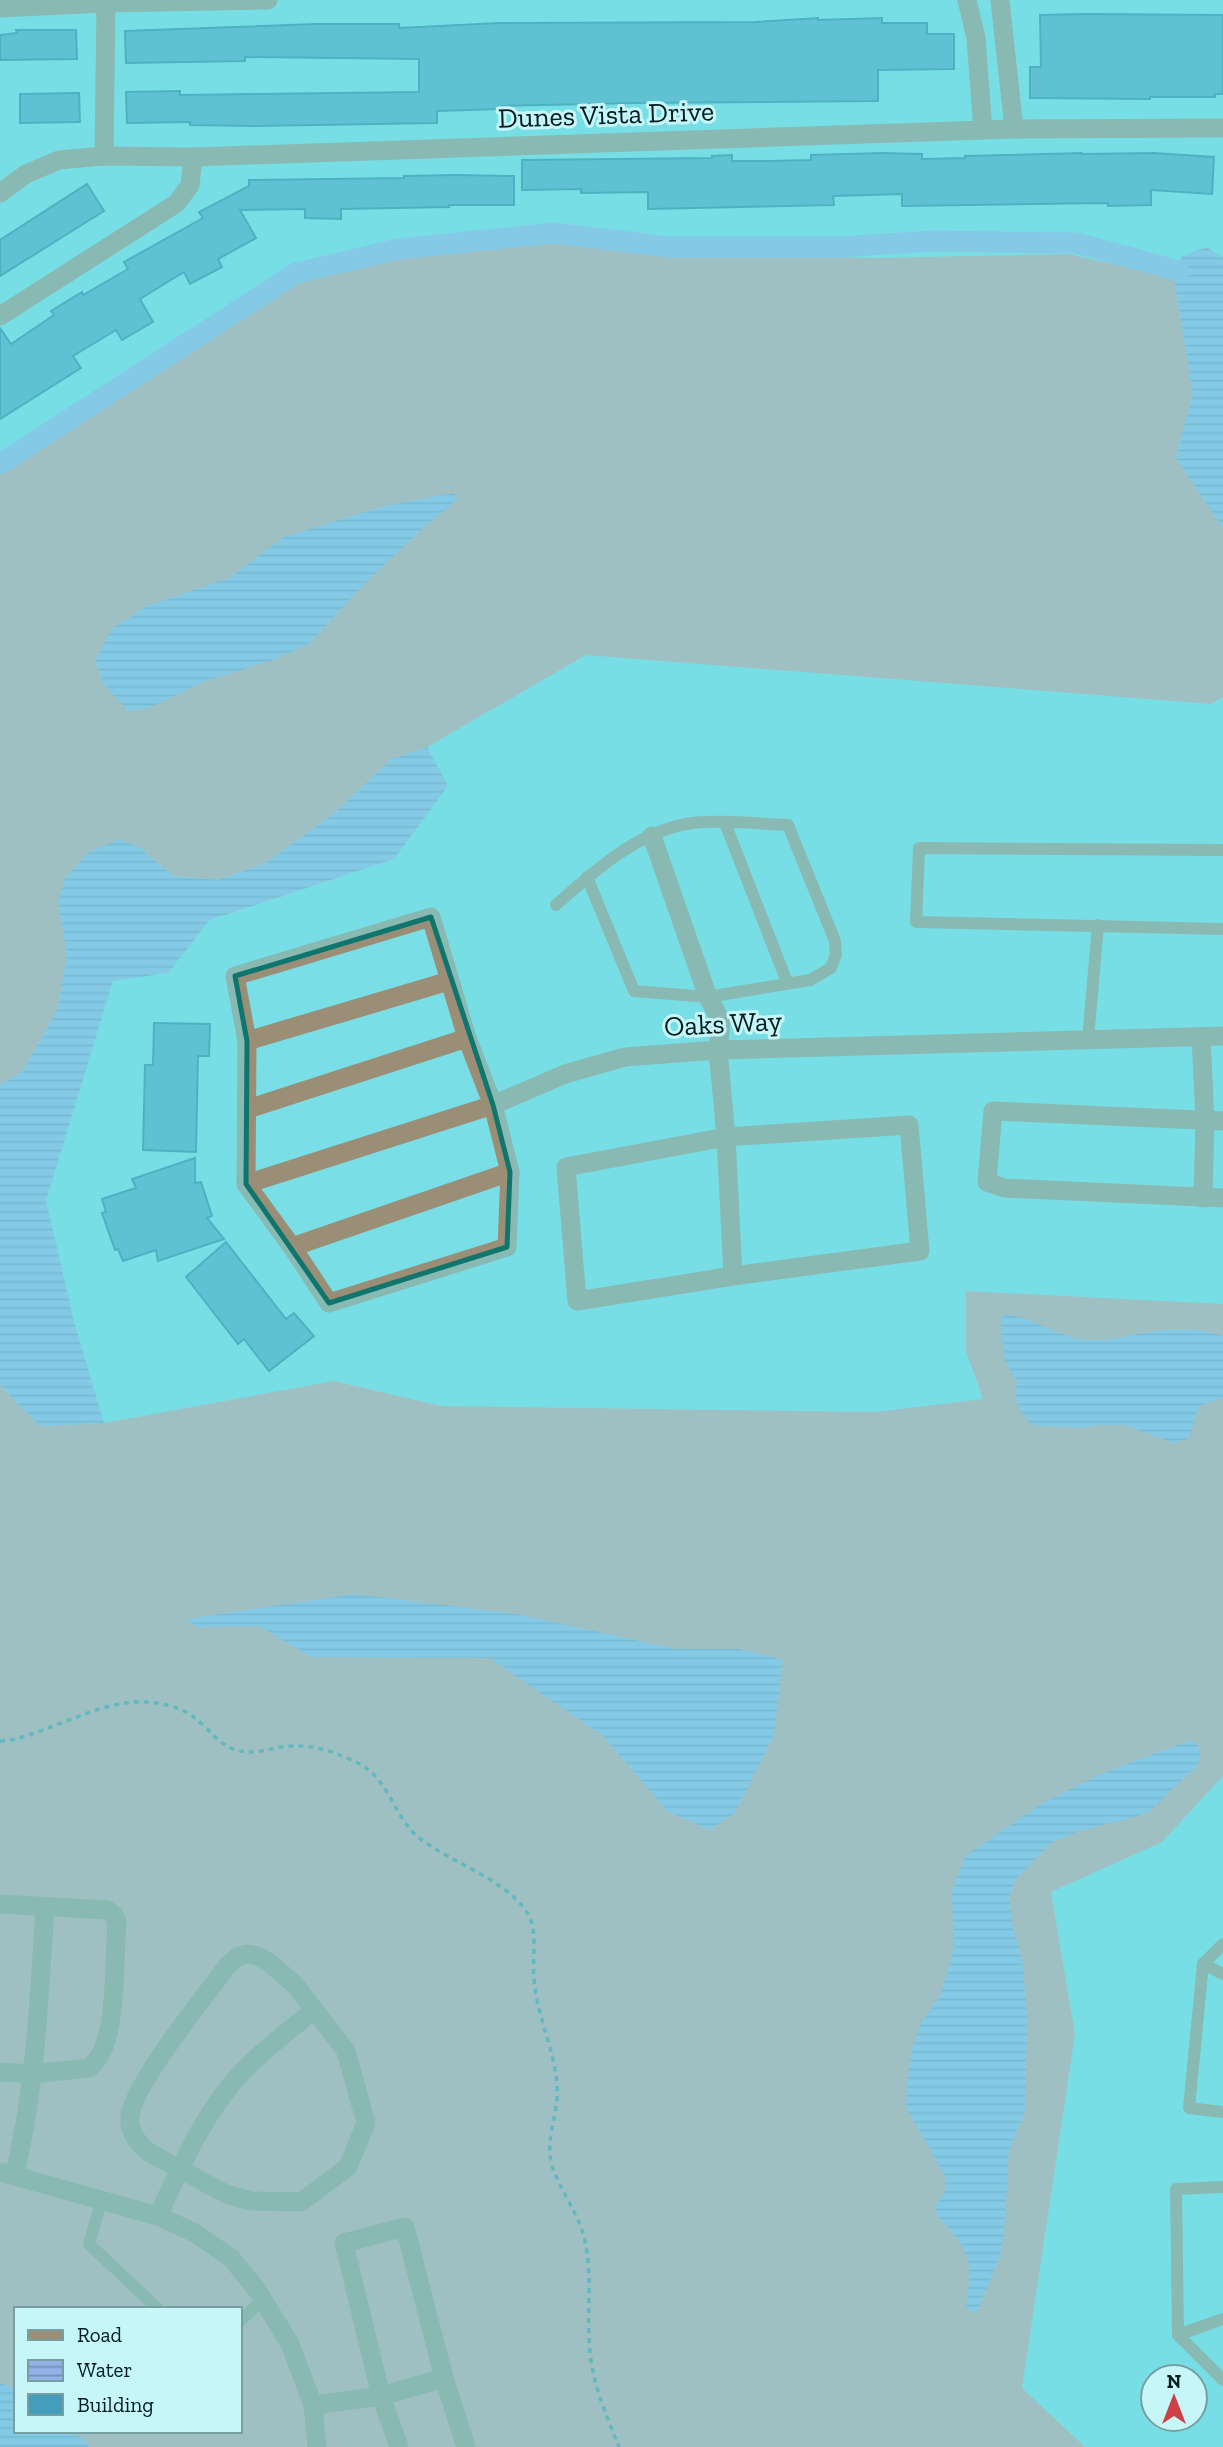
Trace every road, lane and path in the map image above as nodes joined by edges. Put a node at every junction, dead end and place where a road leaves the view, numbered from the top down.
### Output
1 (268, 0) edge
2 (967, 0) edge
3 (1000, 0) edge
4 (106, 3) junction
5 (0, 8) edge
6 (1223, 128) edge
7 (1014, 129) junction
8 (983, 130) junction
9 (104, 156) junction
10 (193, 157) junction
11 (0, 193) edge
12 (0, 316) edge
13 (725, 823) junction
14 (652, 836) junction
15 (1223, 850) edge
16 (587, 877) junction
17 (556, 905) dead end
18 (1098, 925) junction
19 (1223, 929) edge
20 (449, 981) junction
21 (787, 982) junction
22 (708, 998) junction
23 (1223, 1036) edge
24 (1201, 1037) junction
25 (467, 1038) junction
26 (1088, 1040) junction
27 (247, 1041) junction
28 (718, 1050) junction
29 (493, 1105) junction
30 (248, 1109) junction
31 (1214, 1120) edge
32 (726, 1138) junction
33 (510, 1172) junction
34 (246, 1184) junction
35 (1203, 1198) junction
36 (1223, 1198) edge
37 (292, 1247) junction
38 (733, 1276) junction
39 (0, 1741) edge
40 (0, 1904) edge
41 (46, 1908) junction
42 (1223, 1944) edge
43 (1203, 1964) junction
44 (1223, 1974) edge
45 (313, 2011) junction
46 (0, 2072) edge
47 (33, 2074) junction
48 (1223, 2112) edge
49 (180, 2169) junction
50 (7, 2174) edge
51 (1223, 2188) edge
52 (102, 2200) junction
53 (158, 2216) junction
54 (263, 2300) junction
55 (156, 2307) edge
56 (242, 2319) edge
57 (1223, 2319) edge
58 (1178, 2335) junction
59 (444, 2378) junction
60 (1223, 2380) edge
61 (381, 2396) junction
62 (313, 2405) junction
63 (317, 2447) edge
64 (399, 2447) edge
65 (466, 2447) edge
66 (620, 2447) edge

1 - 4 street
2 - 8 street
3 - 7 street
4 - 5 street
4 - 9 street
6 - 7 street, Dunes Vista Drive
7 - 8 street, Dunes Vista Drive
8 - 10 street, Dunes Vista Drive
9 - 10 street, Dunes Vista Drive
9 - 11 street, Dunes Vista Drive
10 - 12 street
13 - 14 lane
13 - 21 lane
13 - 21 lane
14 - 16 lane
14 - 22 street
15 - 18 lane
16 - 17 lane
16 - 22 lane
18 - 19 lane
18 - 26 lane
20 - 25 street
20 - 27 street
20 - 27 street
21 - 22 lane
22 - 28 street
23 - 24 street, Oaks Way
24 - 26 street, Oaks Way
24 - 31 street
25 - 29 street
25 - 30 street
26 - 28 street, Oaks Way
27 - 30 street
28 - 29 street, Oaks Way
28 - 32 street
29 - 33 street
29 - 34 street, Oaks Way
30 - 34 street
31 - 35 street
31 - 35 street
32 - 38 street
32 - 38 street
32 - 38 street
33 - 37 street
33 - 37 street
34 - 37 street
35 - 36 street
39 - 66 path
40 - 41 street
41 - 47 street
41 - 47 street
42 - 43 lane
43 - 44 lane
43 - 48 lane
45 - 49 street
45 - 49 street
45 - 49 street
46 - 47 street
47 - 50 street
49 - 53 street
50 - 52 street
51 - 58 lane
52 - 53 street
52 - 55 lane
53 - 54 street
54 - 56 lane
54 - 62 street
57 - 58 lane
58 - 60 lane
59 - 61 street
59 - 61 street
59 - 65 street
61 - 62 street
61 - 64 street
62 - 63 street

